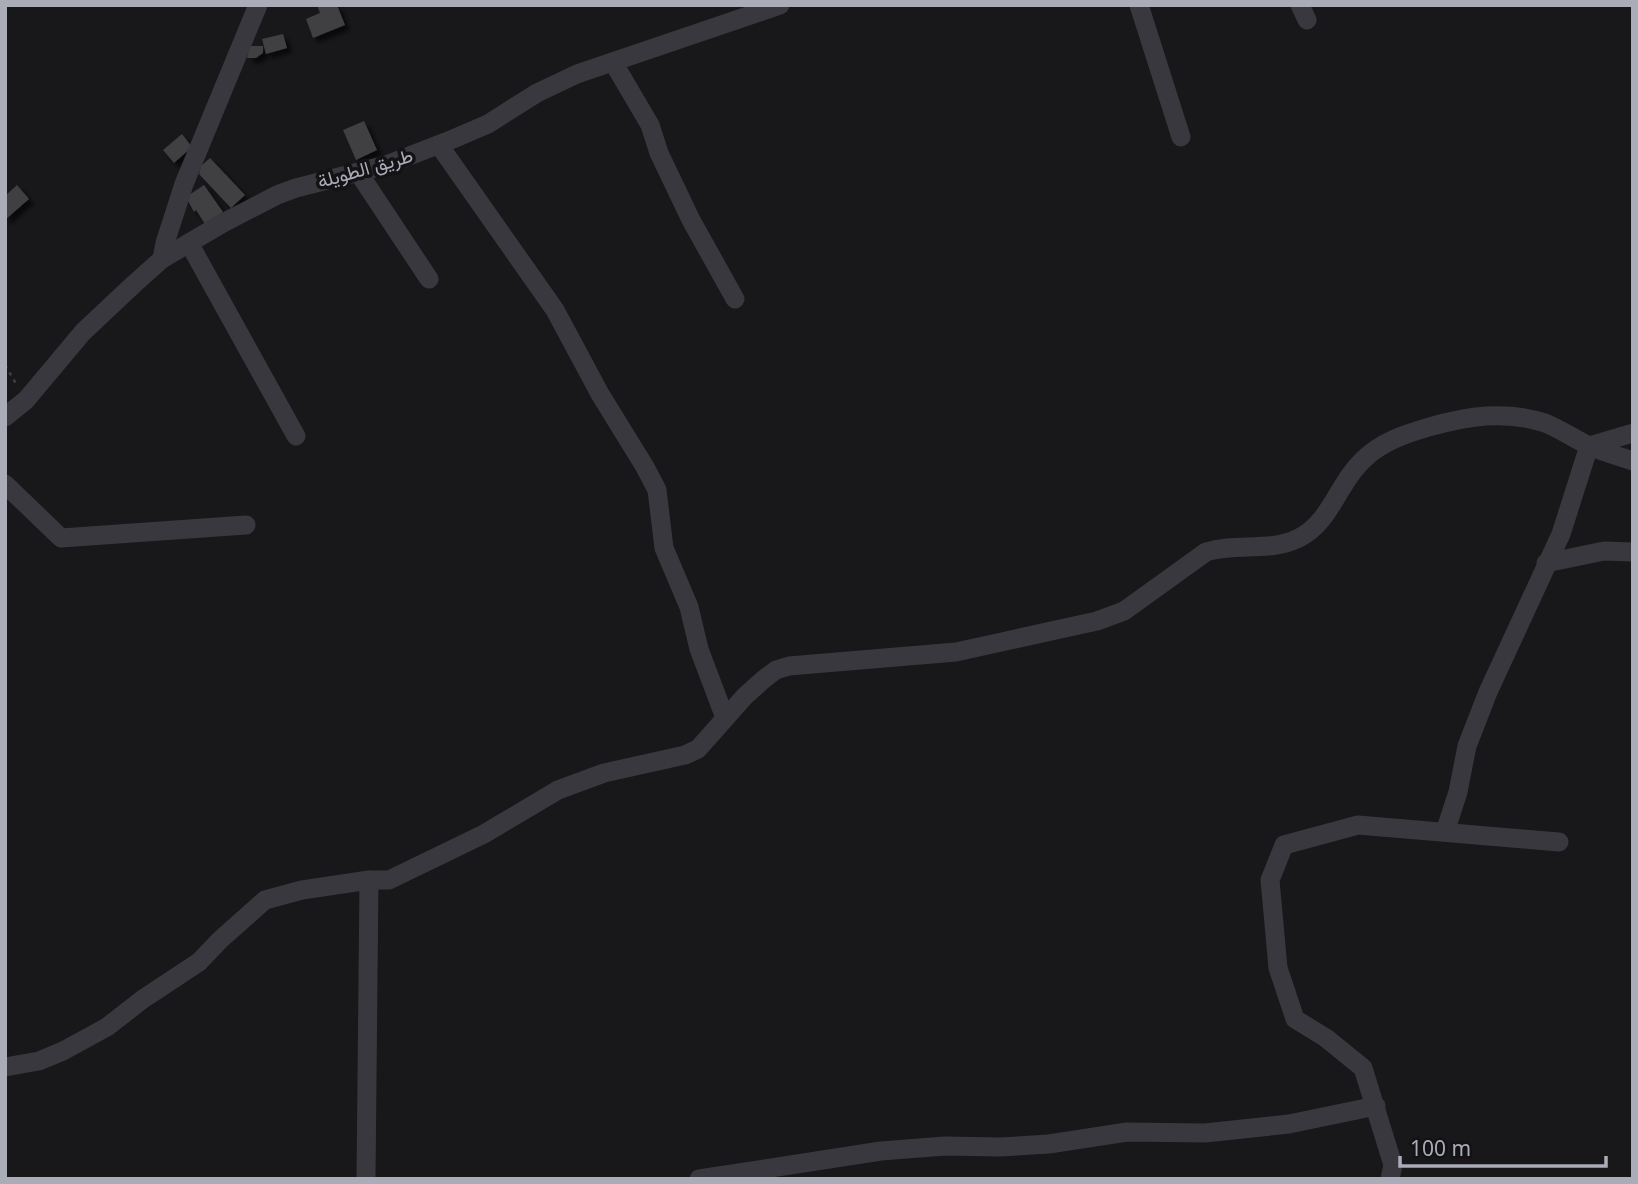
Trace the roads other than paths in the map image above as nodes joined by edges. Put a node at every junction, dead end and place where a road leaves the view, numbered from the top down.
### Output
1 (258, 5) edge
2 (780, 5) edge
3 (1139, 5) edge
4 (613, 62) junction
5 (1181, 137) dead end
6 (439, 145) junction
7 (358, 172) junction
8 (189, 243) junction
9 (162, 259) junction
10 (429, 279) dead end
11 (735, 299) dead end
12 (5, 417) edge
13 (1633, 433) edge
14 (296, 436) dead end
15 (1589, 446) junction
16 (1633, 461) edge
17 (5, 484) edge
18 (246, 525) dead end
19 (1633, 552) edge
20 (1546, 564) junction
21 (725, 718) junction
22 (1445, 832) junction
23 (1559, 842) dead end
24 (369, 880) junction
25 (5, 1067) edge
26 (1376, 1106) junction
27 (366, 1179) edge
28 (698, 1179) edge
29 (1390, 1179) edge

1 - 9 street
2 - 4 street, طريق الطويلة
3 - 5 street
4 - 6 street, طريق الطويلة
4 - 11 street
6 - 7 street, طريق الطويلة
6 - 21 street
7 - 8 street, طريق الطويلة
7 - 10 street
8 - 9 street, طريق الطويلة
8 - 14 street
9 - 12 street, طريق الطويلة
13 - 15 street
15 - 16 street
15 - 20 street
15 - 21 street
17 - 18 street
19 - 20 street
20 - 22 street
21 - 24 street
22 - 23 street
22 - 26 street
24 - 25 street
24 - 27 street
26 - 28 street
26 - 29 street

